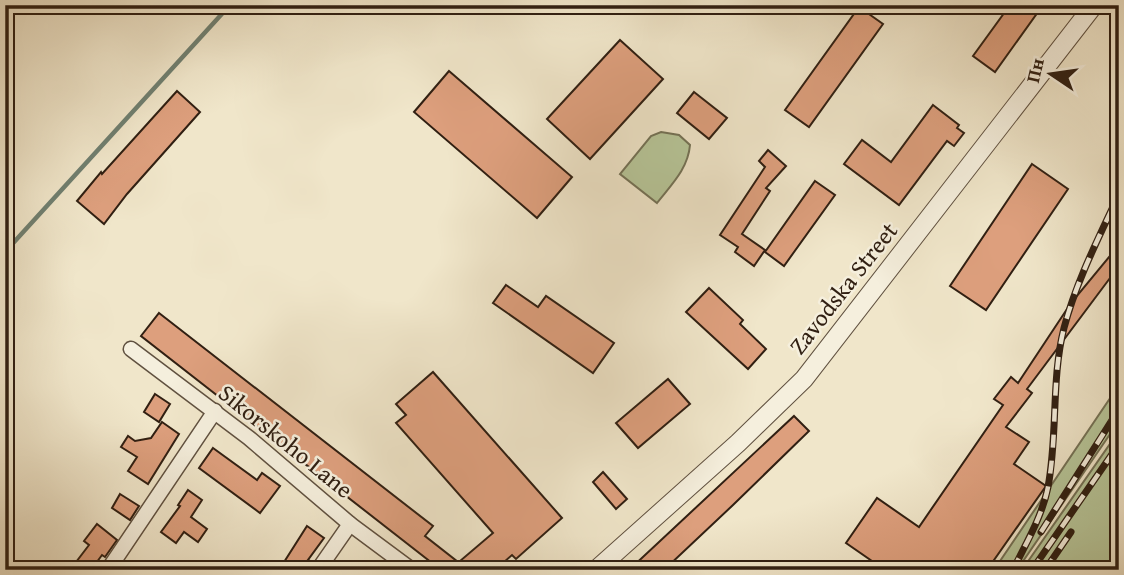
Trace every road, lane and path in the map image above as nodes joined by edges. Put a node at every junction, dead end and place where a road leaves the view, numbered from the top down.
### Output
1 (1094, 5) edge
2 (131, 349) dead end
3 (215, 411) junction
4 (350, 524) junction
5 (108, 570) edge
6 (318, 570) edge
7 (412, 570) edge
8 (596, 570) edge

1 - 8 street, Zavodska Street
2 - 3 street, Sikorskoho Lane
3 - 4 street, Sikorskoho Lane
3 - 5 street
4 - 6 street
4 - 7 street, Sikorskoho Lane

